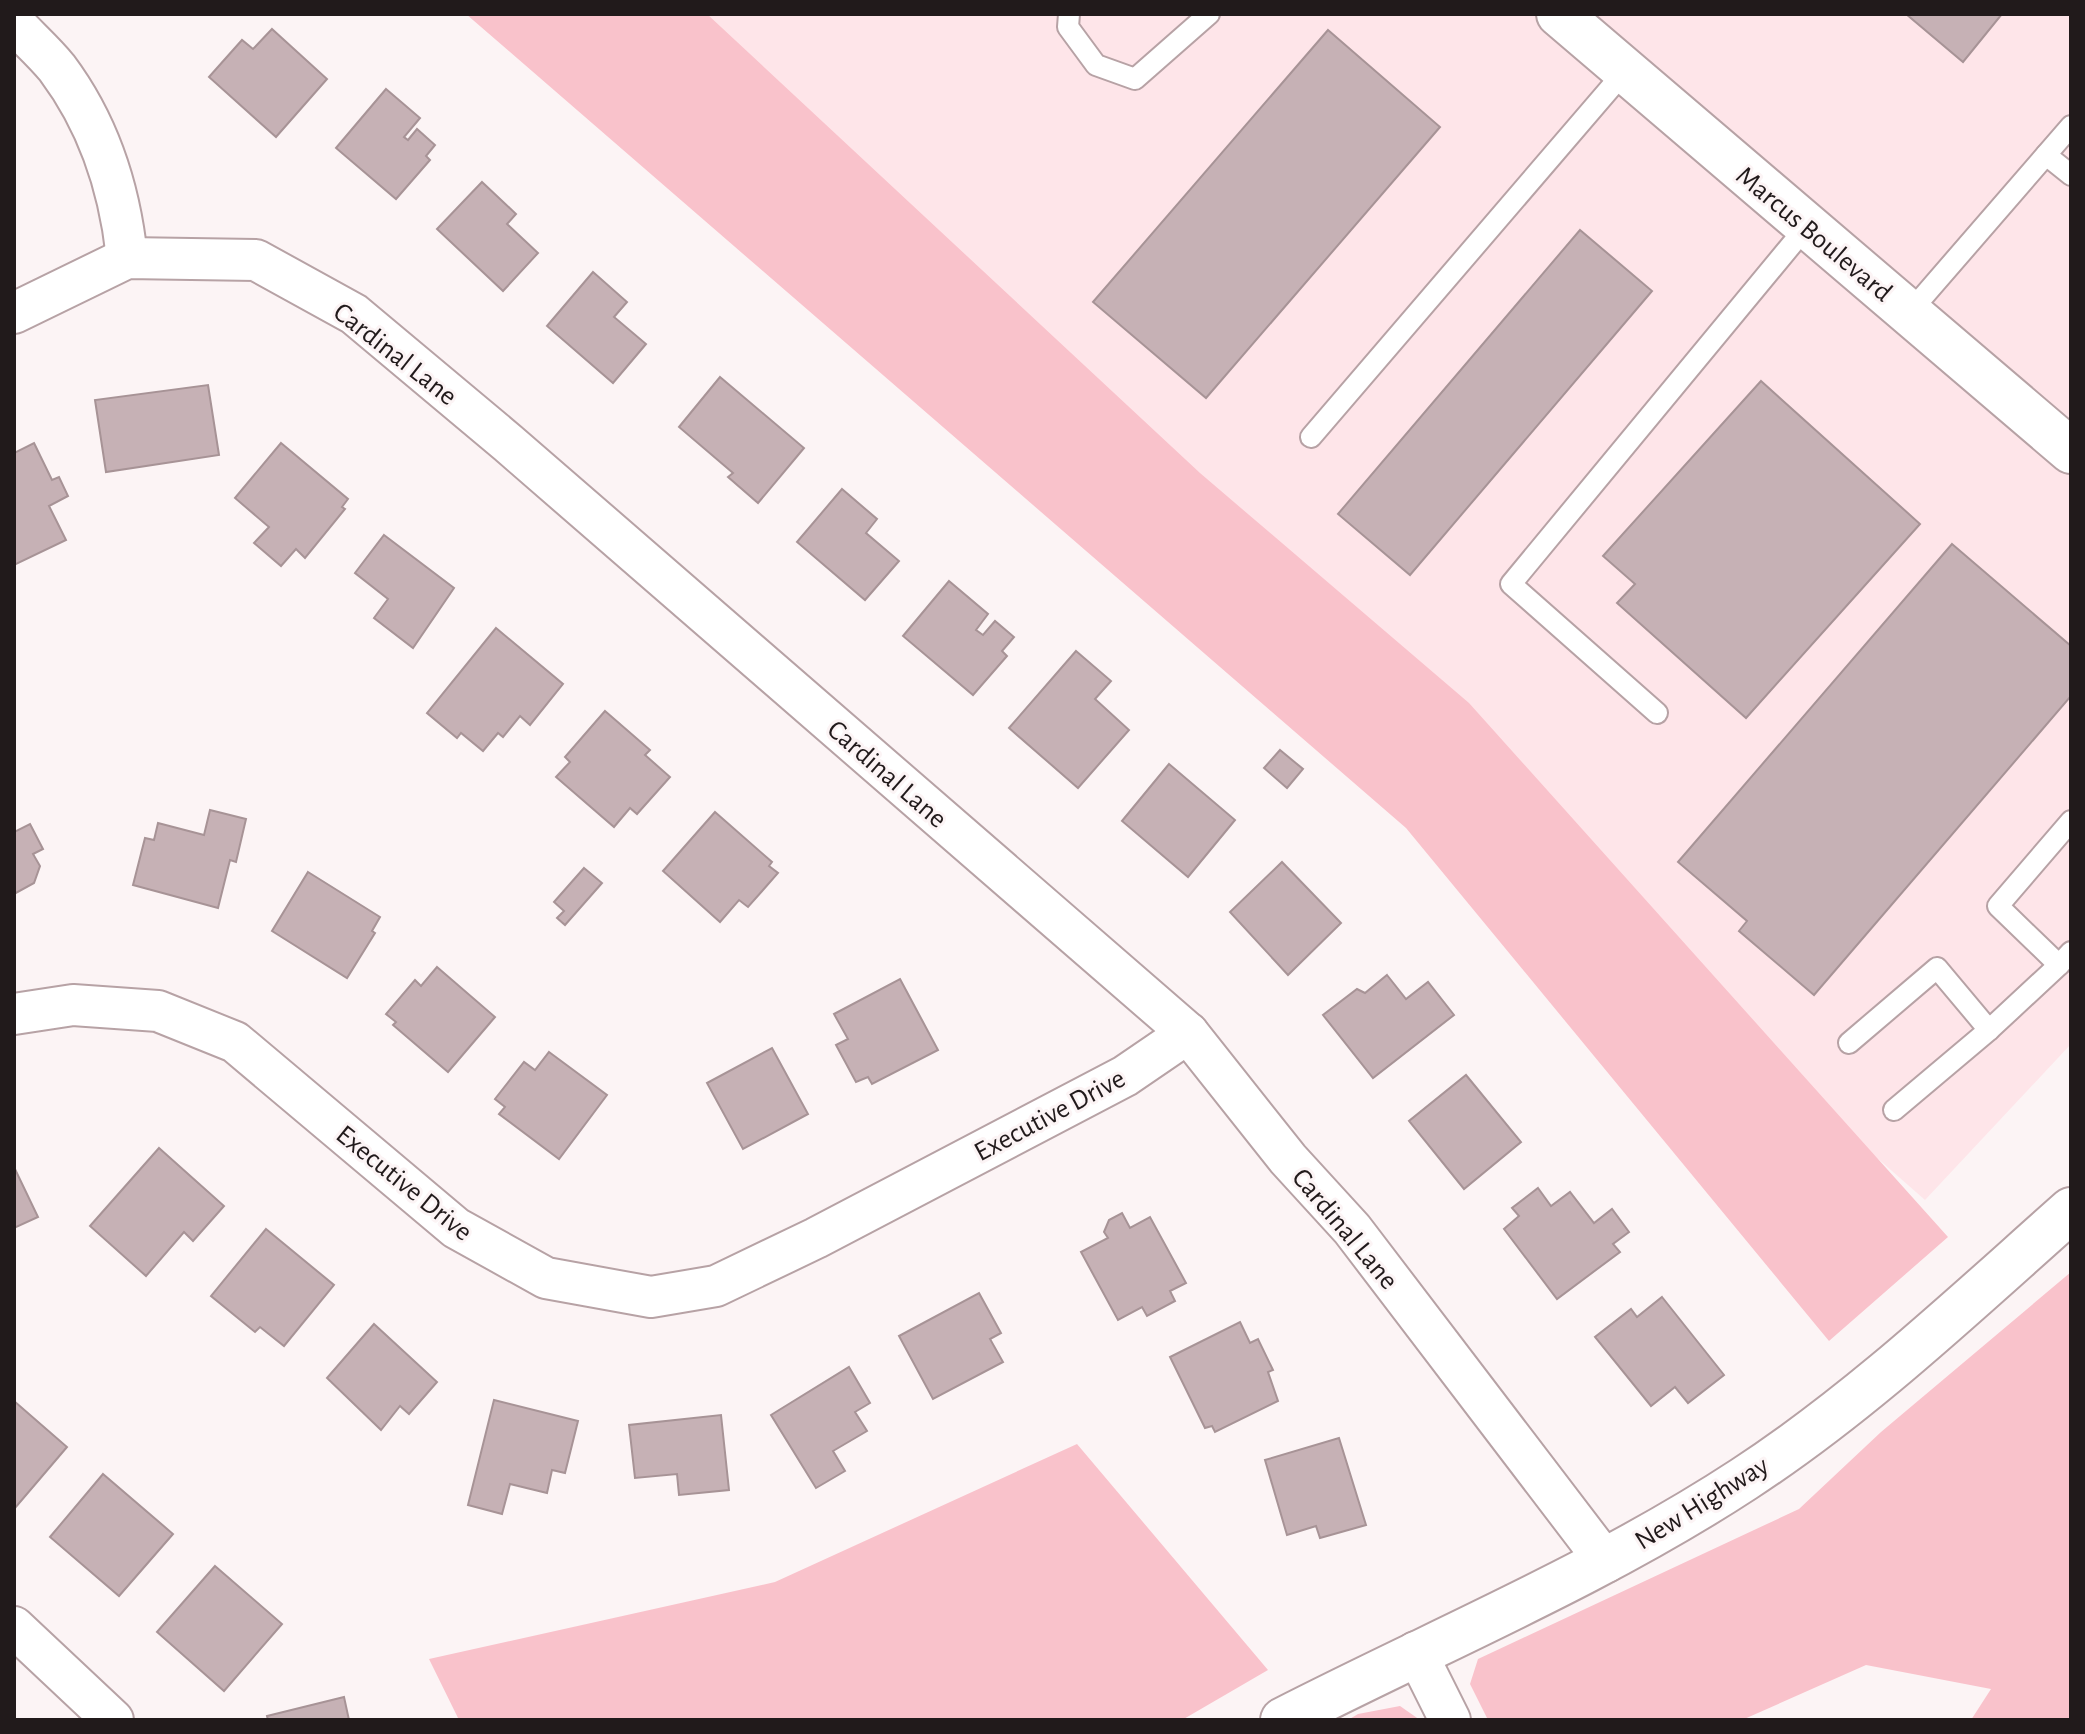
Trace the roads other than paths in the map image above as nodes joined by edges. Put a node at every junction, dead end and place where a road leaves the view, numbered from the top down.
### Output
1 (1069, 14) edge
2 (1209, 14) edge
3 (1559, 14) edge
4 (14, 23) edge
5 (1625, 71) junction
6 (2071, 126) edge
7 (2046, 155) junction
8 (2071, 175) edge
9 (1807, 226) junction
10 (127, 258) junction
11 (14, 313) edge
12 (1909, 313) junction
13 (1311, 437) dead end
14 (2071, 451) edge
15 (1657, 713) dead end
16 (2071, 821) edge
17 (2065, 958) edge
18 (14, 1014) edge
19 (1989, 1030) junction
20 (1188, 1033) junction
21 (1849, 1043) dead end
22 (1894, 1110) dead end
23 (2071, 1210) edge
24 (1606, 1562) junction
25 (14, 1627) edge
26 (1416, 1652) junction
27 (113, 1720) edge
28 (1283, 1720) edge
29 (1450, 1720) edge

1 - 2 lane
3 - 5 street, Marcus Boulevard
4 - 10 street
5 - 9 street, Marcus Boulevard
5 - 13 lane
6 - 7 lane
7 - 8 lane
7 - 12 lane
9 - 12 street, Marcus Boulevard
9 - 15 lane
10 - 11 street, Cardinal Lane
10 - 20 street, Cardinal Lane
12 - 14 street, Marcus Boulevard
16 - 17 lane
17 - 19 lane
18 - 20 street, Executive Drive
19 - 21 lane
19 - 22 lane
20 - 24 street, Cardinal Lane
23 - 24 street, New Highway
24 - 26 street, New Highway
25 - 27 street
26 - 28 street, New Highway
26 - 29 street

